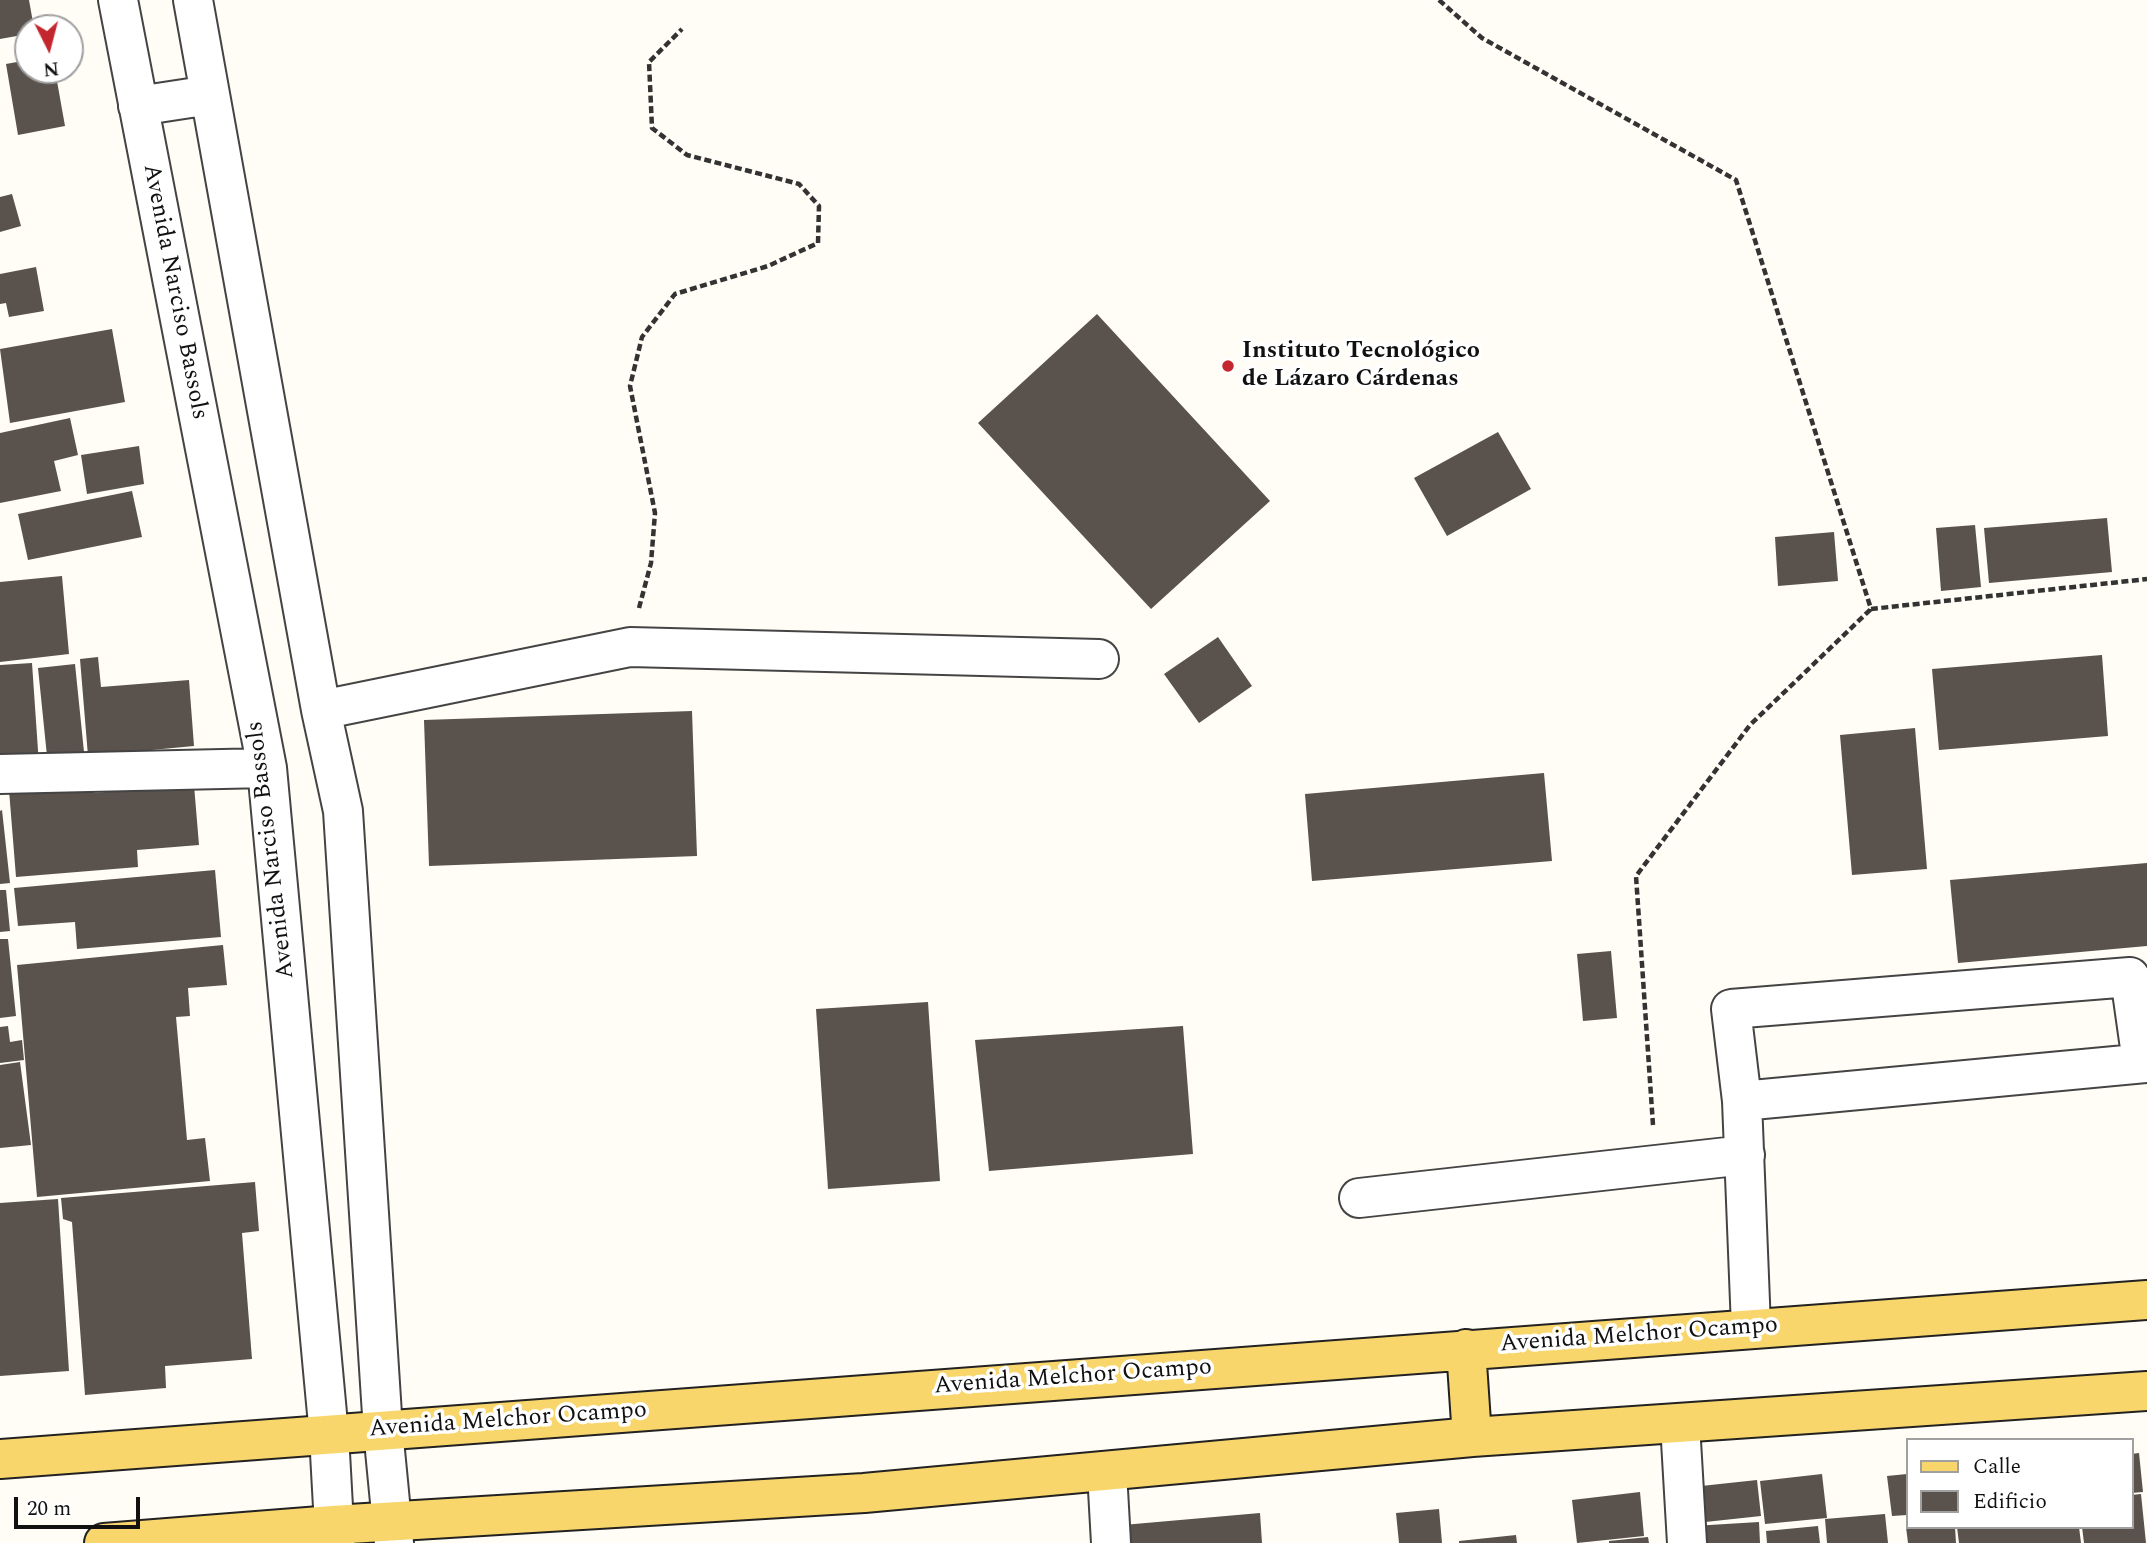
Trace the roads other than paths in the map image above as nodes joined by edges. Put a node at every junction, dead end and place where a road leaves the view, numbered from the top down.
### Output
1 (118, 0) edge
2 (193, 0) edge
3 (210, 95) junction
4 (138, 106) junction
5 (1099, 659) dead end
6 (321, 710) junction
7 (267, 768) junction
8 (0, 774) edge
9 (2145, 1063) edge
10 (1742, 1101) junction
11 (1745, 1155) junction
12 (1359, 1198) dead end
13 (2147, 1300) edge
14 (1751, 1327) junction
15 (1466, 1349) junction
16 (2147, 1391) edge
17 (1680, 1424) junction
18 (383, 1430) junction
19 (329, 1435) junction
20 (1472, 1437) junction
21 (0, 1459) edge
22 (1107, 1472) junction
23 (393, 1533) edge
24 (334, 1534) edge
25 (104, 1543) edge
26 (1111, 1543) edge
27 (1688, 1543) edge

1 - 4 street, Avenida Narciso Bassols
2 - 3 street
3 - 4 street
3 - 6 street
4 - 7 street, Avenida Narciso Bassols
5 - 6 street
6 - 18 street
7 - 8 street
7 - 19 street, Avenida Narciso Bassols
9 - 10 street
9 - 10 street
10 - 11 street
11 - 12 street
11 - 14 street
13 - 14 main road, Avenida Melchor Ocampo
14 - 15 main road, Avenida Melchor Ocampo
15 - 18 main road, Avenida Melchor Ocampo
15 - 20 main road
16 - 17 main road
17 - 20 main road
17 - 27 street
18 - 19 main road, Avenida Melchor Ocampo
18 - 23 street
19 - 21 main road, Avenida Melchor Ocampo
19 - 24 street, Avenida Narciso Bassols
20 - 22 main road
22 - 23 main road
22 - 26 street
23 - 24 main road
24 - 25 main road

